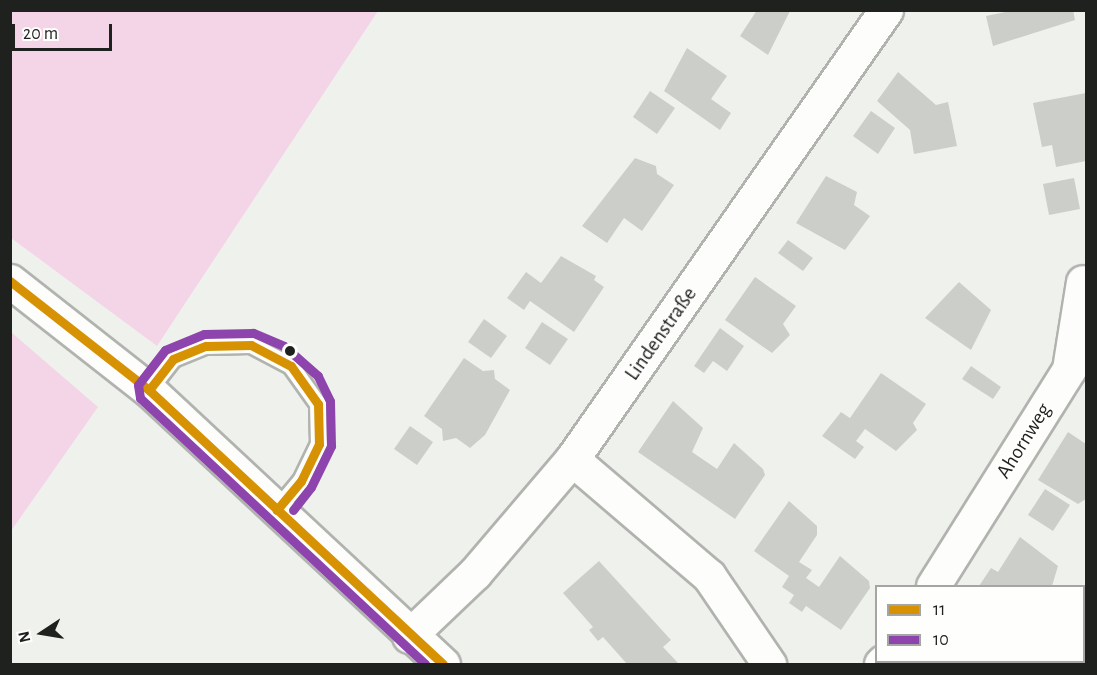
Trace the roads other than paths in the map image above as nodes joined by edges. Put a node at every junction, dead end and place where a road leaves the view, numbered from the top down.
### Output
1 (886, 10) edge
2 (10, 281) edge
3 (1083, 282) dead end
4 (150, 390) junction
5 (572, 459) junction
6 (277, 510) junction
7 (934, 585) edge
8 (409, 636) junction
9 (443, 664) edge
10 (769, 664) edge

1 - 5 street, Lindenstraße
2 - 4 street
3 - 7 street, Ahornweg
4 - 6 street
4 - 6 lane
5 - 8 street, Lindenstraße
5 - 10 street
6 - 8 street
8 - 9 street

